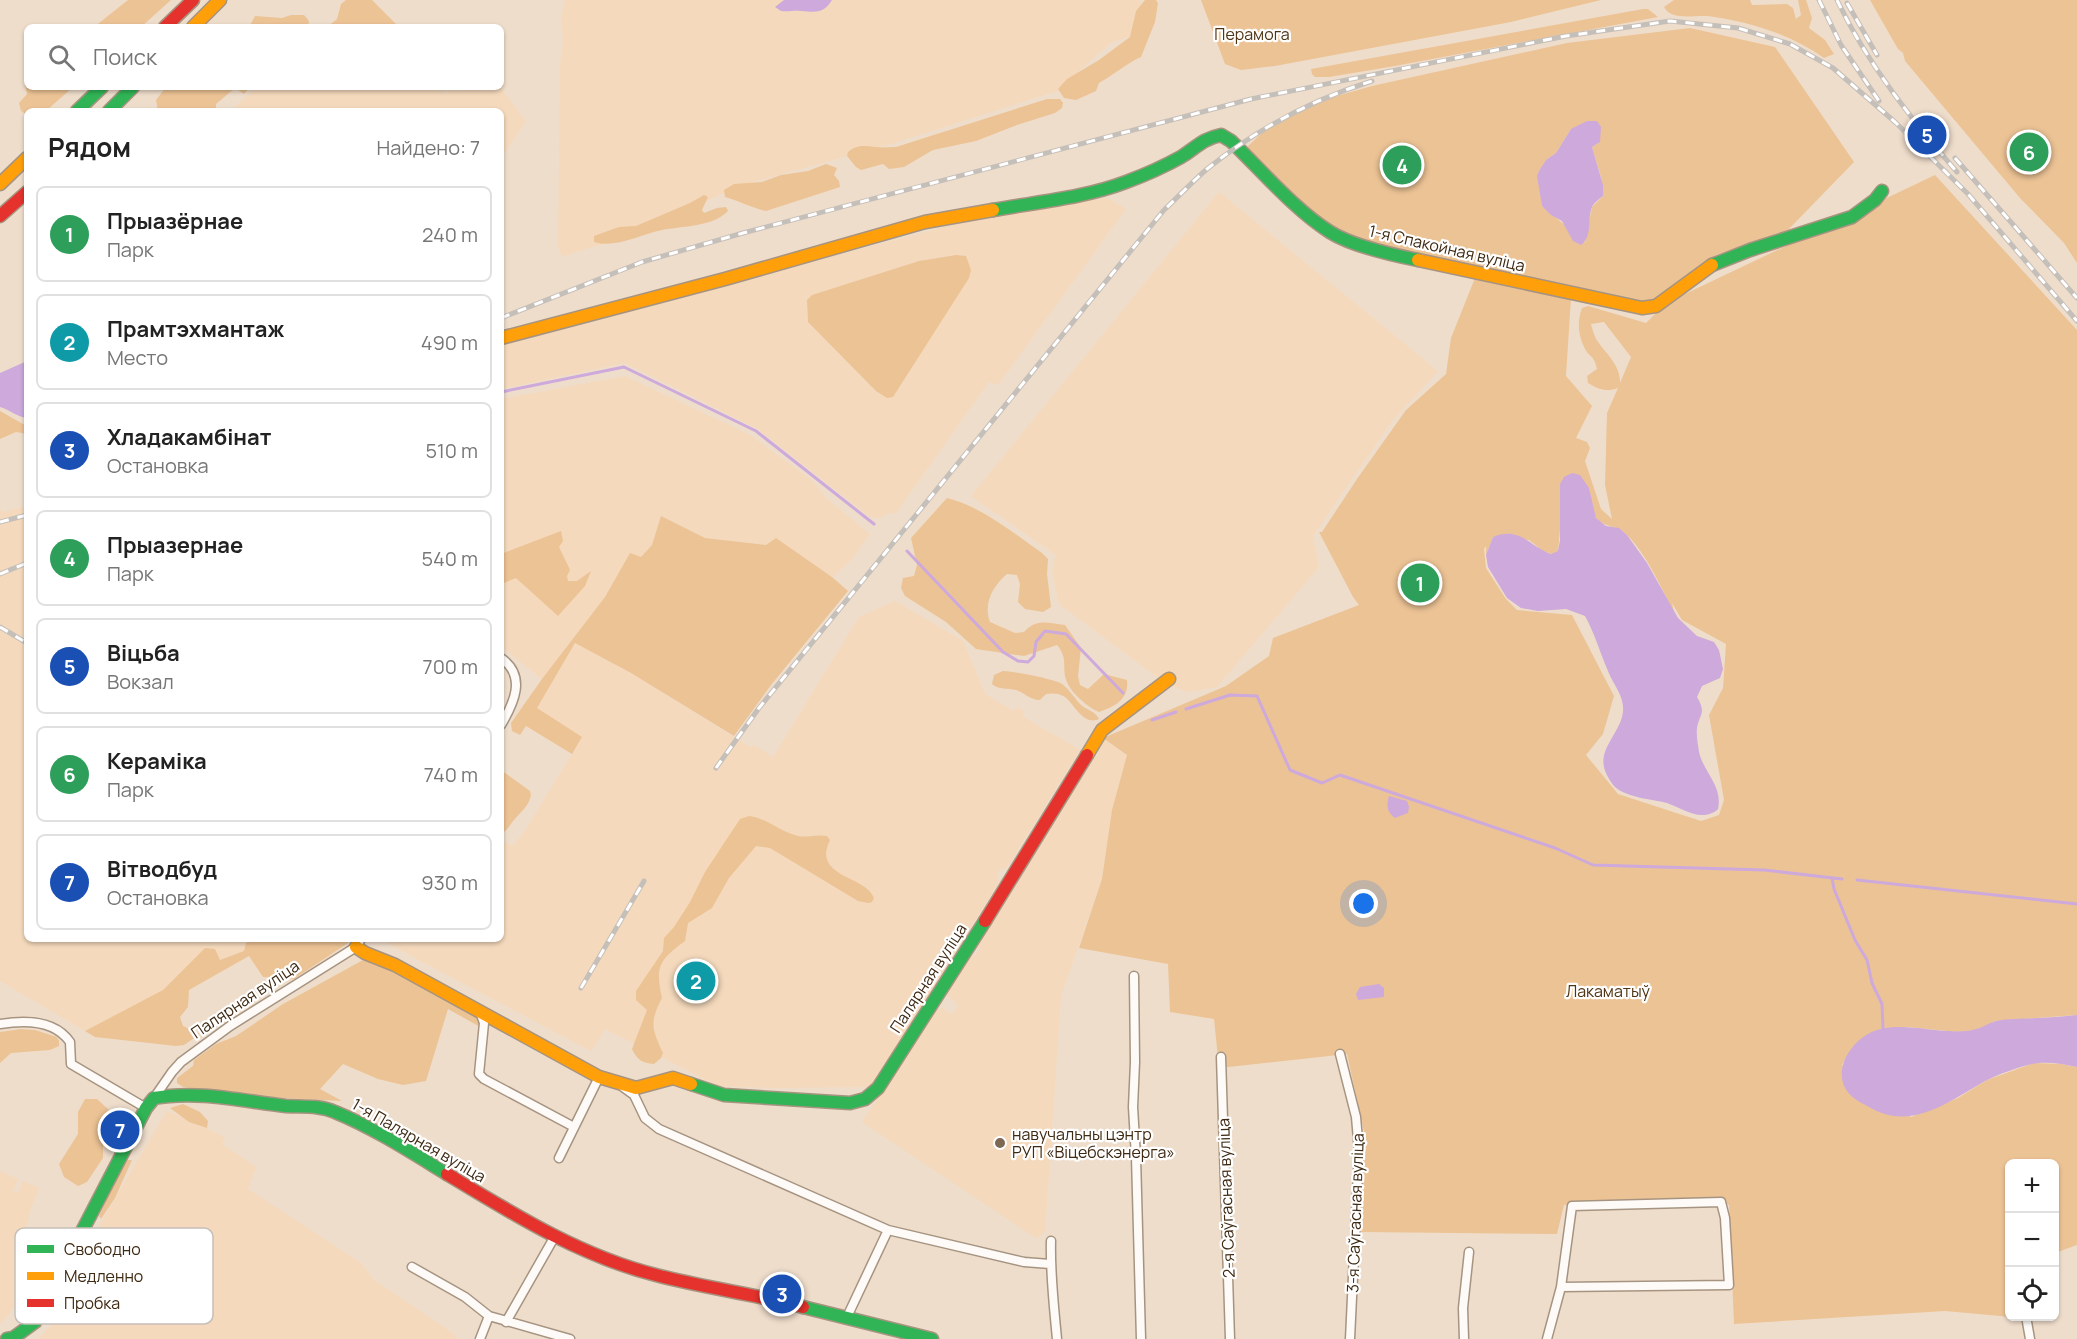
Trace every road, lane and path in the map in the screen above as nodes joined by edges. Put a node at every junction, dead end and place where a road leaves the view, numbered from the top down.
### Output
1 (193, 0) edge
2 (220, 0) edge
3 (168, 24) edge
4 (196, 24) edge
5 (99, 90) edge
6 (130, 90) edge
7 (80, 108) edge
8 (112, 108) edge
9 (24, 161) edge
10 (0, 184) edge
11 (1882, 191) dead end
12 (24, 195) edge
13 (0, 216) edge
14 (504, 337) edge
15 (504, 660) edge
16 (1168, 679) dead end
17 (504, 720) edge
18 (358, 943) edge
19 (1134, 976) dead end
20 (480, 1011) junction
21 (0, 1024) edge
22 (1340, 1054) dead end
23 (1221, 1057) dead end
24 (599, 1077) junction
25 (621, 1085) junction
26 (154, 1098) junction
27 (146, 1108) junction
28 (574, 1128) junction
29 (559, 1158) dead end
30 (85, 1228) edge
31 (888, 1230) junction
32 (555, 1236) junction
33 (1051, 1241) dead end
34 (1469, 1252) dead end
35 (1050, 1264) junction
36 (412, 1267) dead end
37 (1561, 1287) junction
38 (489, 1316) junction
39 (847, 1317) junction
40 (2027, 1321) edge
41 (506, 1322) junction
42 (32, 1324) edge
43 (7, 1339) edge
44 (480, 1339) edge
45 (570, 1339) edge
46 (932, 1339) edge
47 (1057, 1339) edge
48 (1141, 1339) edge
49 (1230, 1339) edge
50 (1350, 1339) edge
51 (1464, 1339) edge
52 (1547, 1339) edge
53 (2030, 1339) edge

1 - 3 street
2 - 4 street
5 - 7 street
6 - 8 street
9 - 10 street
11 - 14 street, 1-я Спакойная вуліца
12 - 13 street
15 - 17 street
16 - 25 street, Палярная вуліца
18 - 20 street, Палярная вуліца
18 - 26 street, Палярная вуліца
19 - 48 street
20 - 24 street, Палярная вуліца
20 - 28 street
21 - 27 street
22 - 50 street, 3-я Саўгасная вуліца
23 - 49 street, 2-я Саўгасная вуліца
24 - 25 street, Палярная вуліца
24 - 28 street
25 - 31 street, Палярная вуліца
26 - 27 street
26 - 32 street, 1-я Палярная вуліца
27 - 30 street
28 - 29 street
31 - 35 street, Палярная вуліца
31 - 39 street
32 - 39 street, 1-я Палярная вуліца
32 - 41 street
33 - 35 street
34 - 51 street
35 - 47 street
36 - 38 street
37 - 37 street
37 - 52 street
38 - 41 street
38 - 44 street
39 - 46 street, 1-я Палярная вуліца
40 - 53 street
41 - 45 street
42 - 43 street

